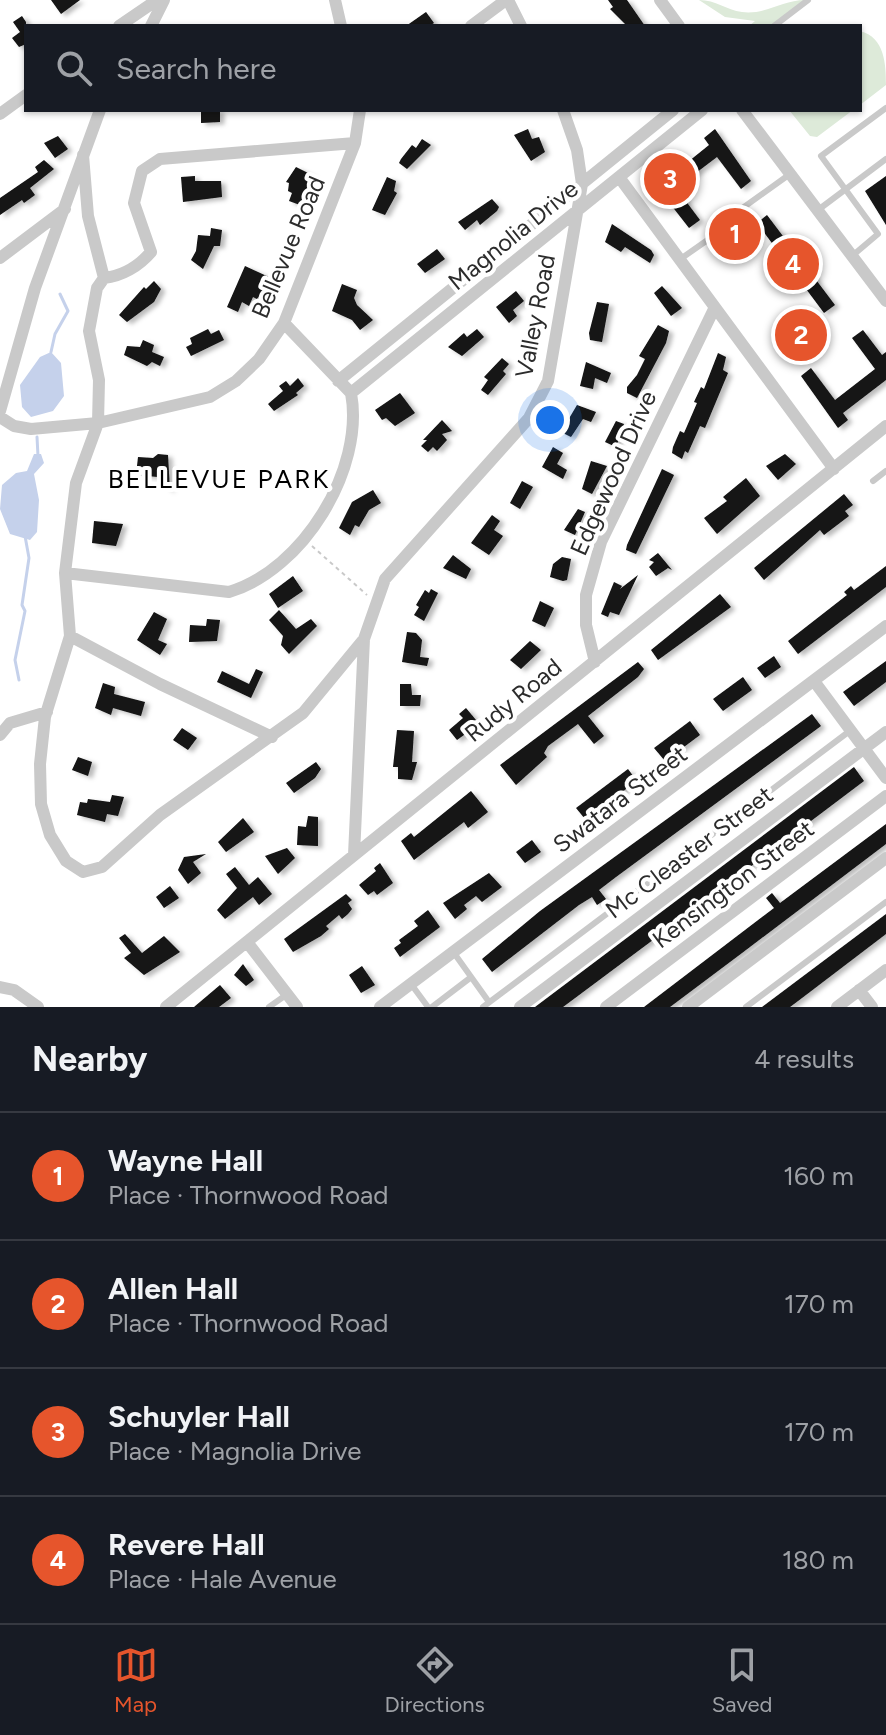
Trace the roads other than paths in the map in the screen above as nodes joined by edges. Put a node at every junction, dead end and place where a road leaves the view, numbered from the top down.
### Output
1 (157, 0) edge
2 (164, 0) edge
3 (335, 0) edge
4 (507, 0) edge
5 (660, 0) edge
6 (808, 0) edge
7 (122, 24) edge
8 (152, 24) edge
9 (341, 24) edge
10 (474, 24) edge
11 (520, 24) edge
12 (678, 24) edge
13 (777, 24) edge
14 (24, 96) edge
15 (886, 108) edge
16 (99, 112) edge
17 (360, 112) edge
18 (564, 112) edge
19 (671, 112) edge
20 (700, 112) edge
21 (744, 112) edge
22 (0, 114) edge
23 (355, 143) junction
24 (83, 155) junction
25 (886, 159) edge
26 (790, 174) junction
27 (619, 177) junction
28 (582, 184) junction
29 (845, 190) junction
30 (65, 209) junction
31 (818, 210) junction
32 (577, 211) junction
33 (737, 212) dead end
34 (709, 239) dead end
35 (852, 256) junction
36 (0, 258) edge
37 (679, 260) junction
38 (104, 278) junction
39 (885, 299) edge
40 (714, 309) junction
41 (284, 323) junction
42 (338, 381) junction
43 (351, 393) junction
44 (0, 414) edge
45 (98, 423) junction
46 (886, 426) edge
47 (834, 469) junction
48 (886, 471) edge
49 (873, 481) dead end
50 (65, 573) junction
51 (886, 626) edge
52 (70, 636) junction
53 (364, 639) junction
54 (595, 662) junction
55 (814, 681) junction
56 (0, 711) edge
57 (47, 712) junction
58 (10, 723) junction
59 (851, 730) junction
60 (886, 732) edge
61 (0, 735) edge
62 (272, 737) junction
63 (864, 748) junction
64 (886, 778) edge
65 (886, 796) edge
66 (354, 855) junction
67 (886, 858) edge
68 (886, 902) edge
69 (247, 942) junction
70 (453, 952) junction
71 (886, 970) edge
72 (470, 978) junction
73 (411, 984) junction
74 (0, 987) edge
75 (859, 990) junction
76 (287, 994) junction
77 (486, 1005) edge
78 (38, 1007) edge
79 (166, 1007) edge
80 (269, 1007) edge
81 (297, 1007) edge
82 (380, 1007) edge
83 (430, 1007) edge
84 (520, 1007) edge
85 (606, 1007) edge
86 (688, 1007) edge
87 (746, 1007) edge
88 (837, 1007) edge
89 (872, 1007) edge

1 - 7 street
2 - 8 street
3 - 9 street
4 - 10 street
4 - 11 street
5 - 12 street
6 - 13 lane
14 - 22 street
15 - 29 lane
16 - 24 street
17 - 23 street, Bellevue Road
18 - 28 street, Valley Road
19 - 28 street, Magnolia Drive
20 - 27 street, Magnolia Drive
21 - 26 street
23 - 38 street
23 - 41 street, Bellevue Road
24 - 30 street
24 - 38 street
25 - 29 lane
26 - 31 street
26 - 33 lane
27 - 32 street, Magnolia Drive
27 - 37 street
28 - 32 street, Valley Road
28 - 42 street, Magnolia Drive
29 - 31 lane
29 - 35 lane
30 - 36 street
30 - 44 street
31 - 35 street
32 - 43 street, Magnolia Drive
32 - 53 street, Valley Road
34 - 37 lane
35 - 39 street
37 - 40 street
38 - 45 street
40 - 47 street
40 - 54 street, Edgewood Drive
41 - 42 street
41 - 45 street, Bellevue Road
42 - 43 street
43 - 50 street
44 - 45 street, Bellevue Road
45 - 50 street
46 - 47 street, Rudy Road
47 - 54 street, Rudy Road
48 - 49 lane
50 - 52 street
51 - 55 street, Swatara Street
52 - 57 street
52 - 62 street
53 - 62 street
53 - 66 street, Valley Road
54 - 66 street, Rudy Road
55 - 59 street
55 - 70 street, Swatara Street
56 - 58 street
57 - 58 street
57 - 62 street
58 - 61 street
59 - 63 street
59 - 77 lane
60 - 63 street, Mc Cleaster Street
63 - 64 street
63 - 84 street, Mc Cleaster Street
65 - 85 street, Kensington Street
66 - 69 street, Rudy Road
67 - 86 street
68 - 87 lane
69 - 76 street
69 - 79 street, Rudy Road
70 - 72 lane
70 - 73 street, Swatara Street
71 - 75 street
72 - 77 lane
72 - 83 lane
73 - 82 street, Swatara Street
73 - 83 lane
74 - 78 street
75 - 88 street
75 - 89 street
76 - 80 lane
76 - 81 street

